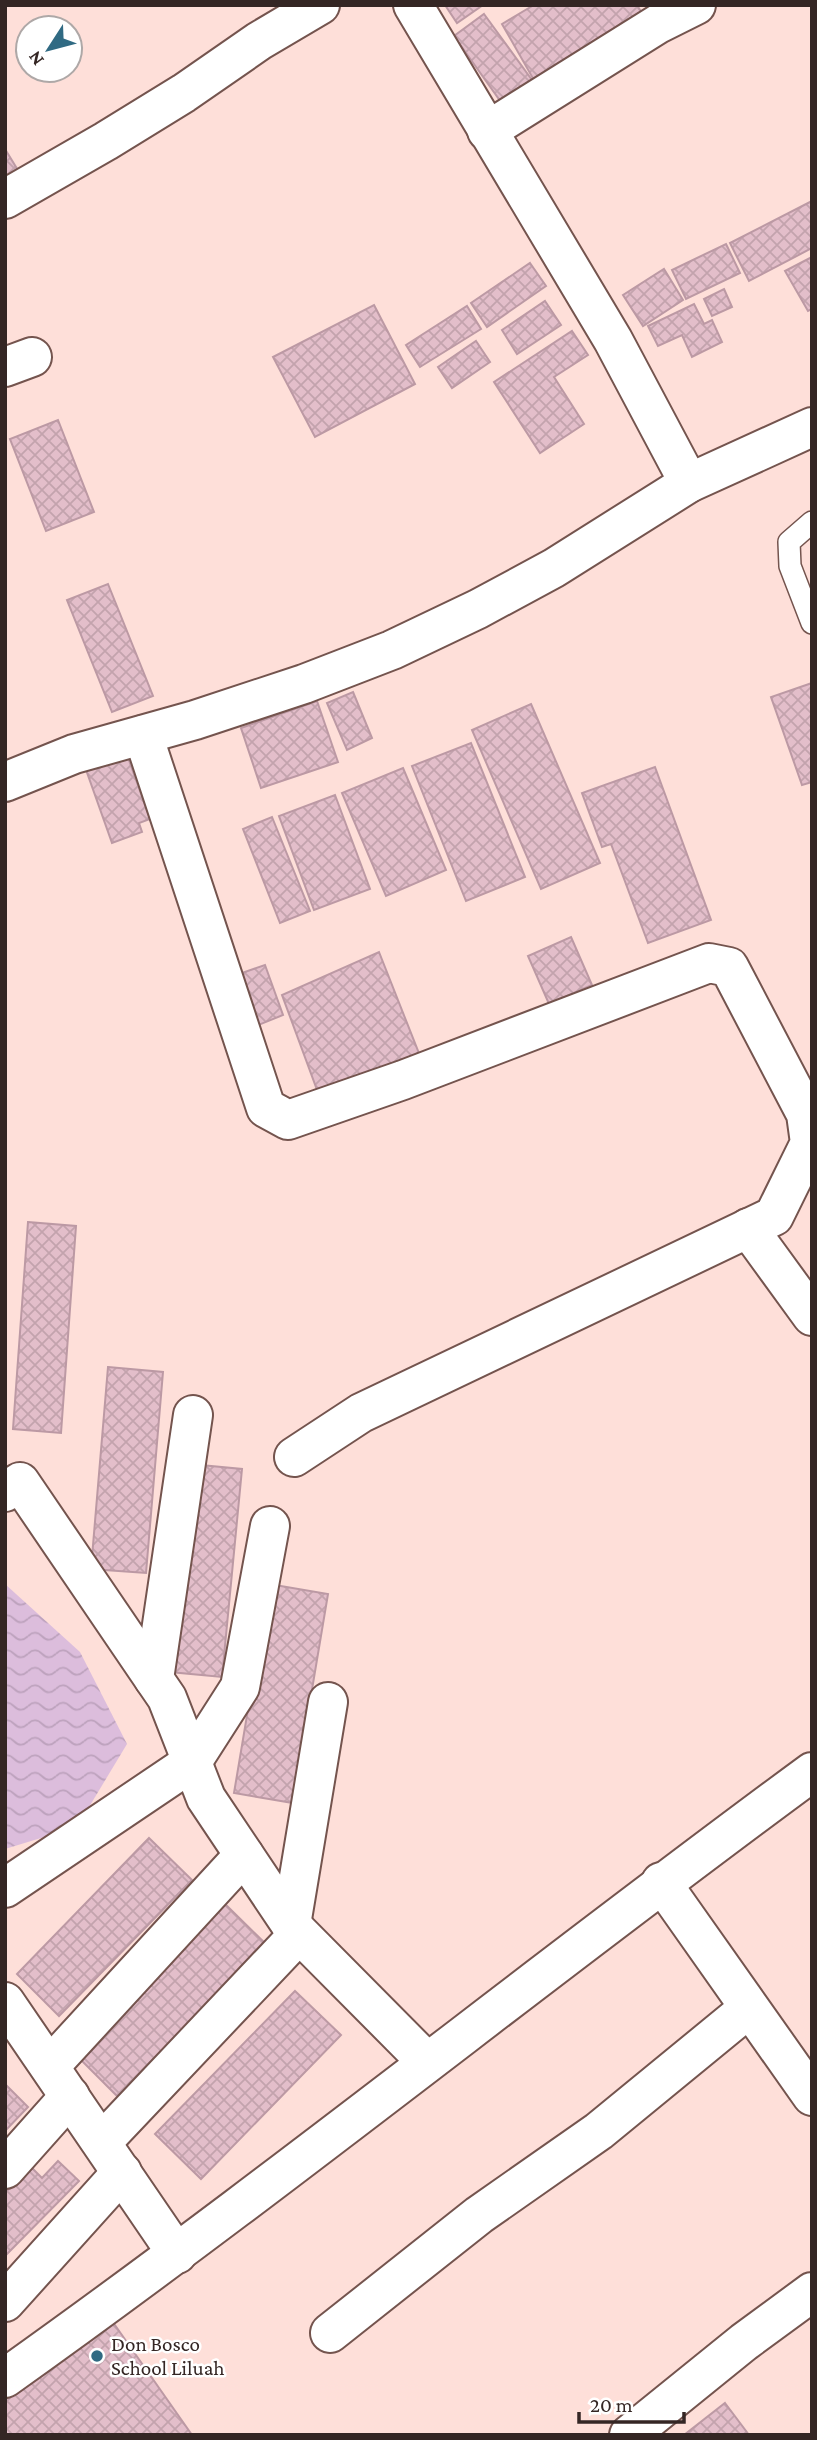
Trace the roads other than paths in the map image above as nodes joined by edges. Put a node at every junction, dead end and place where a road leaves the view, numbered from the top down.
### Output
1 (320, 5) edge
2 (413, 5) edge
3 (696, 5) edge
4 (487, 131) junction
5 (5, 199) edge
6 (812, 427) edge
7 (689, 483) junction
8 (812, 522) edge
9 (812, 623) edge
10 (143, 735) junction
11 (5, 782) edge
12 (748, 1228) junction
13 (812, 1316) edge
14 (193, 1415) dead end
15 (294, 1458) dead end
16 (10, 1477) edge
17 (270, 1526) dead end
18 (154, 1679) junction
19 (328, 1702) dead end
20 (192, 1762) junction
21 (812, 1772) edge
22 (244, 1855) junction
23 (661, 1882) junction
24 (5, 1888) edge
25 (295, 1930) junction
26 (749, 2008) junction
27 (9, 2018) edge
28 (427, 2062) junction
29 (60, 2081) junction
30 (810, 2089) edge
31 (112, 2157) junction
32 (5, 2169) edge
33 (177, 2254) junction
34 (812, 2292) edge
35 (5, 2302) edge
36 (330, 2333) dead end
37 (5, 2378) edge
38 (629, 2435) edge

1 - 5 street
2 - 4 street
3 - 4 street
4 - 7 street
6 - 7 street
7 - 10 street
8 - 9 lane
10 - 11 street
10 - 12 street
12 - 13 street
12 - 15 street
14 - 18 street
16 - 18 street
17 - 20 street
18 - 20 street
19 - 25 street
20 - 22 street
20 - 24 street
21 - 23 street
22 - 25 street
22 - 29 street
23 - 26 street
23 - 28 street
25 - 28 street
25 - 31 street
26 - 30 street
26 - 36 street
27 - 29 street
28 - 33 street
29 - 31 street
29 - 32 street
31 - 33 street
31 - 35 street
33 - 37 street
34 - 38 street

